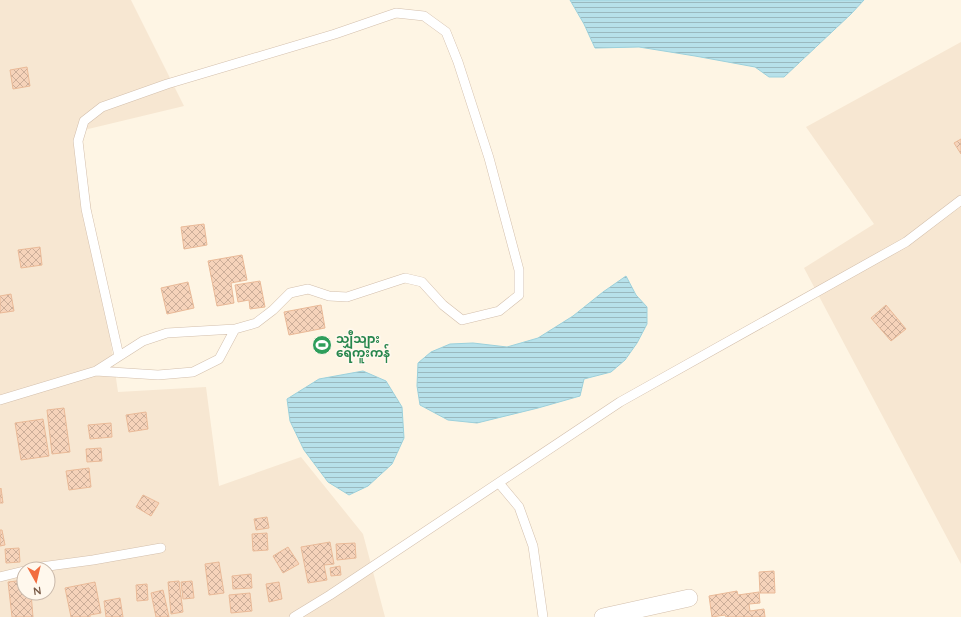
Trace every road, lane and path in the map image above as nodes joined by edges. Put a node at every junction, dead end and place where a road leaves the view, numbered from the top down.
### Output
1 (961, 200) edge
2 (235, 329) junction
3 (119, 356) junction
4 (96, 371) junction
5 (0, 400) edge
6 (498, 483) junction
7 (161, 548) dead end
8 (56, 565) edge
9 (16, 573) edge
10 (0, 577) edge
11 (689, 598) dead end
12 (294, 617) edge
13 (543, 617) edge
14 (603, 617) edge

1 - 6 lane
2 - 3 lane
2 - 3 lane
2 - 4 lane
3 - 4 lane
4 - 5 lane
6 - 12 lane
6 - 13 lane
7 - 8 lane
9 - 10 lane
11 - 14 street

